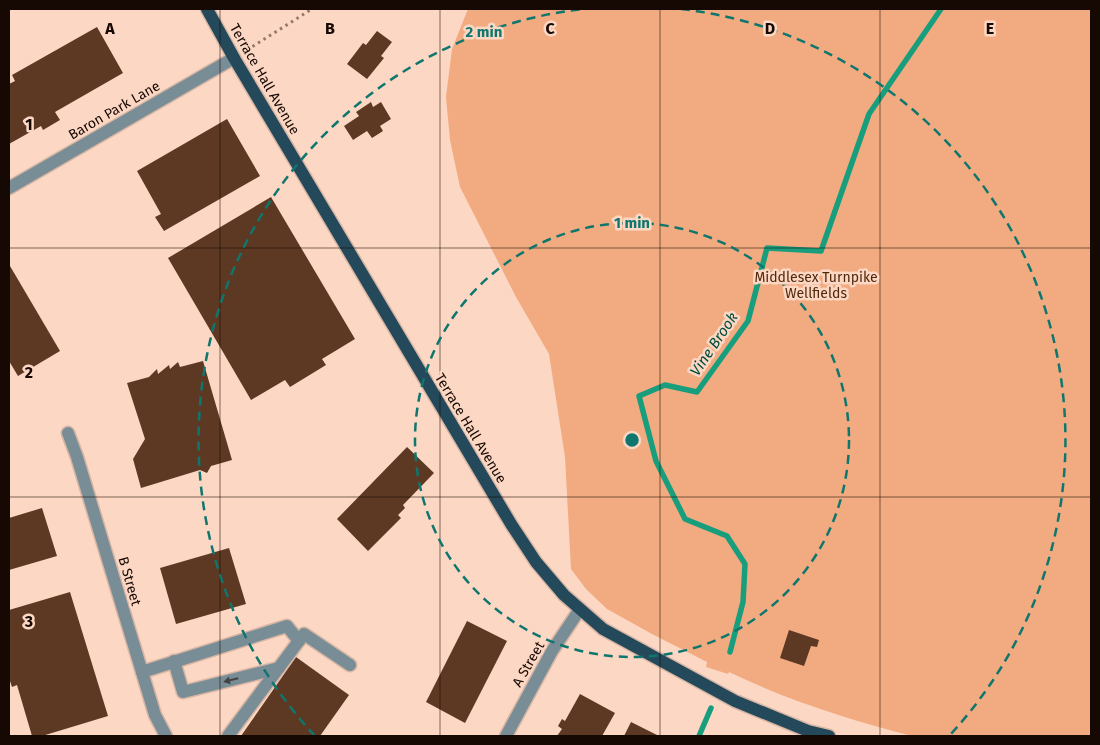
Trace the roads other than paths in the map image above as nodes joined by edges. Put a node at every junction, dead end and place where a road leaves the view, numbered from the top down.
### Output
1 (207, 9) edge
2 (234, 58) junction
3 (9, 188) edge
4 (68, 433) dead end
5 (580, 609) junction
6 (299, 641) junction
7 (174, 661) junction
8 (350, 665) dead end
9 (279, 668) junction
10 (142, 672) junction
11 (166, 736) edge
12 (228, 736) edge
13 (506, 736) edge
14 (829, 736) edge

1 - 2 main road, Terrace Hall Avenue
2 - 3 street, Baron Park Lane
2 - 5 main road, Terrace Hall Avenue
4 - 10 street, B Street
5 - 13 street, A Street
5 - 14 main road, Terrace Hall Avenue
6 - 7 street
6 - 8 street
6 - 9 street
9 -> 7 street
7 - 10 street
9 - 12 street
10 - 11 street, B Street

